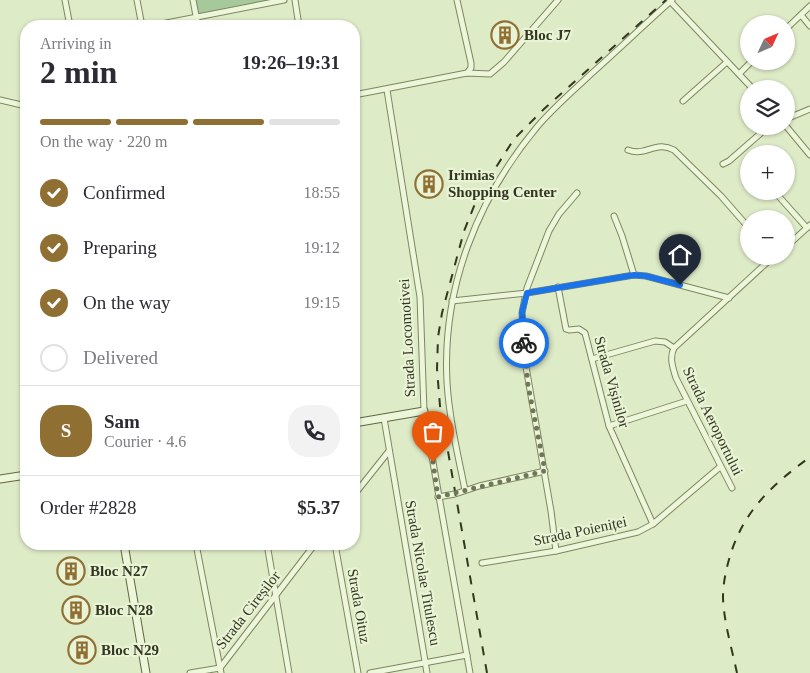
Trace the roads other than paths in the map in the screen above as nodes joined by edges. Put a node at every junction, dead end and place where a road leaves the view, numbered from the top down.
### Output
1 (65, 0) edge
2 (137, 0) edge
3 (193, 0) edge
4 (284, 0) edge
5 (295, 0) edge
6 (458, 0) edge
7 (558, 0) edge
8 (671, 1) edge
9 (810, 6) edge
10 (801, 15) junction
11 (197, 18) junction
12 (69, 20) edge
13 (141, 20) edge
14 (186, 20) edge
15 (298, 20) edge
16 (795, 21) edge
17 (810, 26) edge
18 (727, 62) junction
19 (743, 70) edge
20 (467, 73) junction
21 (739, 74) junction
22 (745, 80) edge
23 (387, 90) junction
24 (360, 95) edge
25 (0, 100) edge
26 (683, 101) dead end
27 (20, 105) edge
28 (810, 109) edge
29 (795, 115) edge
30 (759, 135) edge
31 (793, 135) edge
32 (628, 150) dead end
33 (810, 155) edge
34 (723, 164) dead end
35 (577, 193) dead end
36 (782, 200) edge
37 (614, 216) dead end
38 (740, 218) edge
39 (808, 227) edge
40 (795, 239) edge
41 (764, 265) edge
42 (634, 275) junction
43 (558, 287) junction
44 (527, 293) junction
45 (729, 298) junction
46 (452, 301) junction
47 (674, 348) junction
48 (592, 359) junction
49 (687, 401) junction
50 (424, 411) junction
51 (384, 418) junction
52 (360, 422) edge
53 (609, 426) junction
54 (389, 451) junction
55 (720, 466) junction
56 (545, 471) junction
57 (20, 476) edge
58 (0, 479) edge
59 (360, 487) edge
60 (732, 488) dead end
61 (465, 490) junction
62 (438, 497) junction
63 (653, 524) junction
64 (125, 550) edge
65 (197, 550) edge
66 (268, 550) edge
67 (310, 550) edge
68 (337, 550) edge
69 (556, 551) junction
70 (482, 563) dead end
71 (276, 596) junction
72 (467, 655) junction
73 (426, 663) junction
74 (220, 670) edge
75 (146, 673) edge
76 (190, 673) edge
77 (289, 673) edge
78 (358, 673) edge
79 (370, 673) edge
80 (427, 673) edge
81 (470, 673) edge

1 - 12 street
2 - 13 street
3 - 11 street
4 - 11 street
5 - 15 street
6 - 20 street
7 - 20 street
8 - 18 street
8 - 46 street
9 - 10 street
10 - 16 street
10 - 17 street
11 - 14 street
18 - 21 street
18 - 26 street
19 - 21 street
20 - 23 street
21 - 22 street
23 - 24 street
23 - 50 street, Strada Locomotivei
25 - 27 street
28 - 29 street
30 - 34 street
31 - 33 street
32 - 38 street
35 - 44 street
36 - 39 street
37 - 42 street
39 - 40 street
41 - 45 street
42 - 43 street
42 - 45 street
43 - 44 street
43 - 48 street, Strada Vișinilor
44 - 46 street
44 - 56 street
45 - 47 street
46 - 61 street
47 - 48 street
47 - 49 street, Strada Aeroportului
48 - 53 street, Strada Vișinilor
49 - 53 street
49 - 55 street, Strada Aeroportului
50 - 51 main road
50 - 62 street, Strada Locomotivei
51 - 52 main road
51 - 54 street, Strada Nicolae Titulescu
53 - 63 street, Strada Vișinilor
54 - 59 street
54 - 73 street, Strada Nicolae Titulescu
55 - 60 street, Strada Aeroportului
55 - 63 street, Strada Poieniței
56 - 61 street
56 - 69 street
57 - 58 main road
61 - 62 street
62 - 72 street, Strada Locomotivei
63 - 69 street, Strada Poieniței
64 - 75 main road
65 - 74 street
66 - 71 street
67 - 71 street, Strada Cireșilor
68 - 78 street, Strada Oituz
69 - 70 street, Strada Poieniței
71 - 74 street, Strada Cireșilor
71 - 77 street
72 - 73 street
72 - 81 street, Strada Locomotivei
73 - 79 street
73 - 80 street, Strada Nicolae Titulescu
74 - 76 street, Strada Cireșilor

